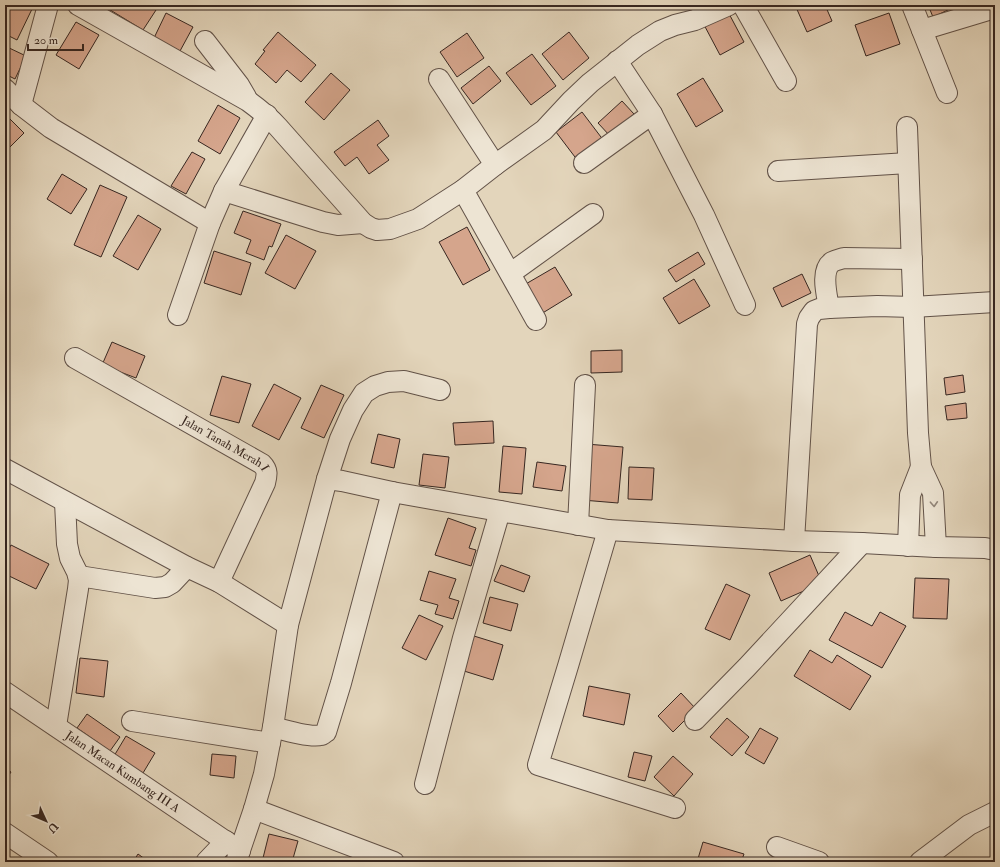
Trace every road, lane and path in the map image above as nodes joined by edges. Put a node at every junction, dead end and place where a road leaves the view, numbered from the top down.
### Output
1 (48, 5) edge
2 (78, 5) edge
3 (729, 5) edge
4 (743, 5) edge
5 (912, 5) edge
6 (995, 8) edge
7 (922, 30) junction
8 (205, 41) dead end
9 (617, 61) junction
10 (439, 79) dead end
11 (786, 81) dead end
12 (5, 90) edge
13 (947, 93) dead end
14 (248, 101) junction
15 (21, 105) junction
16 (652, 114) junction
17 (267, 115) junction
18 (907, 127) dead end
19 (584, 163) dead end
20 (908, 163) junction
21 (495, 166) junction
22 (778, 171) dead end
23 (464, 190) junction
24 (224, 191) junction
25 (594, 214) dead end
26 (210, 223) junction
27 (363, 223) junction
28 (912, 259) junction
29 (511, 273) junction
30 (995, 302) edge
31 (745, 304) dead end
32 (913, 306) junction
33 (829, 308) junction
34 (178, 316) dead end
35 (536, 320) dead end
36 (75, 358) dead end
37 (585, 385) dead end
38 (440, 390) dead end
39 (921, 468) junction
40 (5, 469) edge
41 (327, 479) junction
42 (392, 492) junction
43 (65, 502) junction
44 (500, 511) junction
45 (578, 525) junction
46 (608, 530) junction
47 (794, 541) junction
48 (862, 543) junction
49 (908, 546) junction
50 (936, 547) junction
51 (995, 550) edge
52 (187, 567) junction
53 (79, 576) junction
54 (219, 582) junction
55 (288, 625) junction
56 (5, 692) edge
57 (695, 720) dead end
58 (132, 721) dead end
59 (56, 726) junction
60 (272, 735) junction
61 (425, 784) dead end
62 (675, 808) dead end
63 (254, 809) junction
64 (995, 812) edge
65 (5, 833) edge
66 (777, 847) dead end
67 (234, 851) edge
68 (48, 862) edge
69 (206, 862) edge
70 (394, 862) edge
71 (819, 862) edge
72 (920, 862) edge

1 - 15 street
2 - 14 street
3 - 9 street
4 - 11 street
5 - 7 street
6 - 7 street
7 - 13 street
8 - 14 street
9 - 16 street
9 - 21 street
10 - 21 street
12 - 15 street
14 - 17 street
15 - 26 street
16 - 19 street
16 - 31 street
17 - 24 street
17 - 27 street
18 - 20 street
20 - 22 street
20 - 28 street
21 - 23 street
23 - 27 street
23 - 29 street
24 - 26 street
24 - 27 street
25 - 29 street
26 - 34 street
28 - 32 street
28 - 33 street
29 - 35 street
30 - 32 street
32 - 33 street
32 - 39 street
33 - 47 street
36 - 54 street, Jalan Tanah Merah I
37 - 45 street
38 - 41 street
39 - 49 street
39 -> 50 street
40 - 43 street
41 - 42 street
41 - 55 street
42 - 44 street
42 - 60 street
43 - 52 street
43 - 53 street
44 - 45 street
44 - 61 street
45 - 46 street
46 - 47 street
46 - 62 street
47 - 48 street
48 - 49 street
48 - 57 street
49 - 50 street
50 - 51 street
52 - 53 street
52 - 54 street
53 - 59 street
54 - 55 street
55 - 60 street
56 - 59 street, Jalan Macan Kumbang III A
58 - 60 street
59 - 67 street, Jalan Macan Kumbang III A
60 - 63 street
63 - 67 street
63 - 70 street
64 - 72 street
65 - 68 street
66 - 71 street
67 - 69 street

